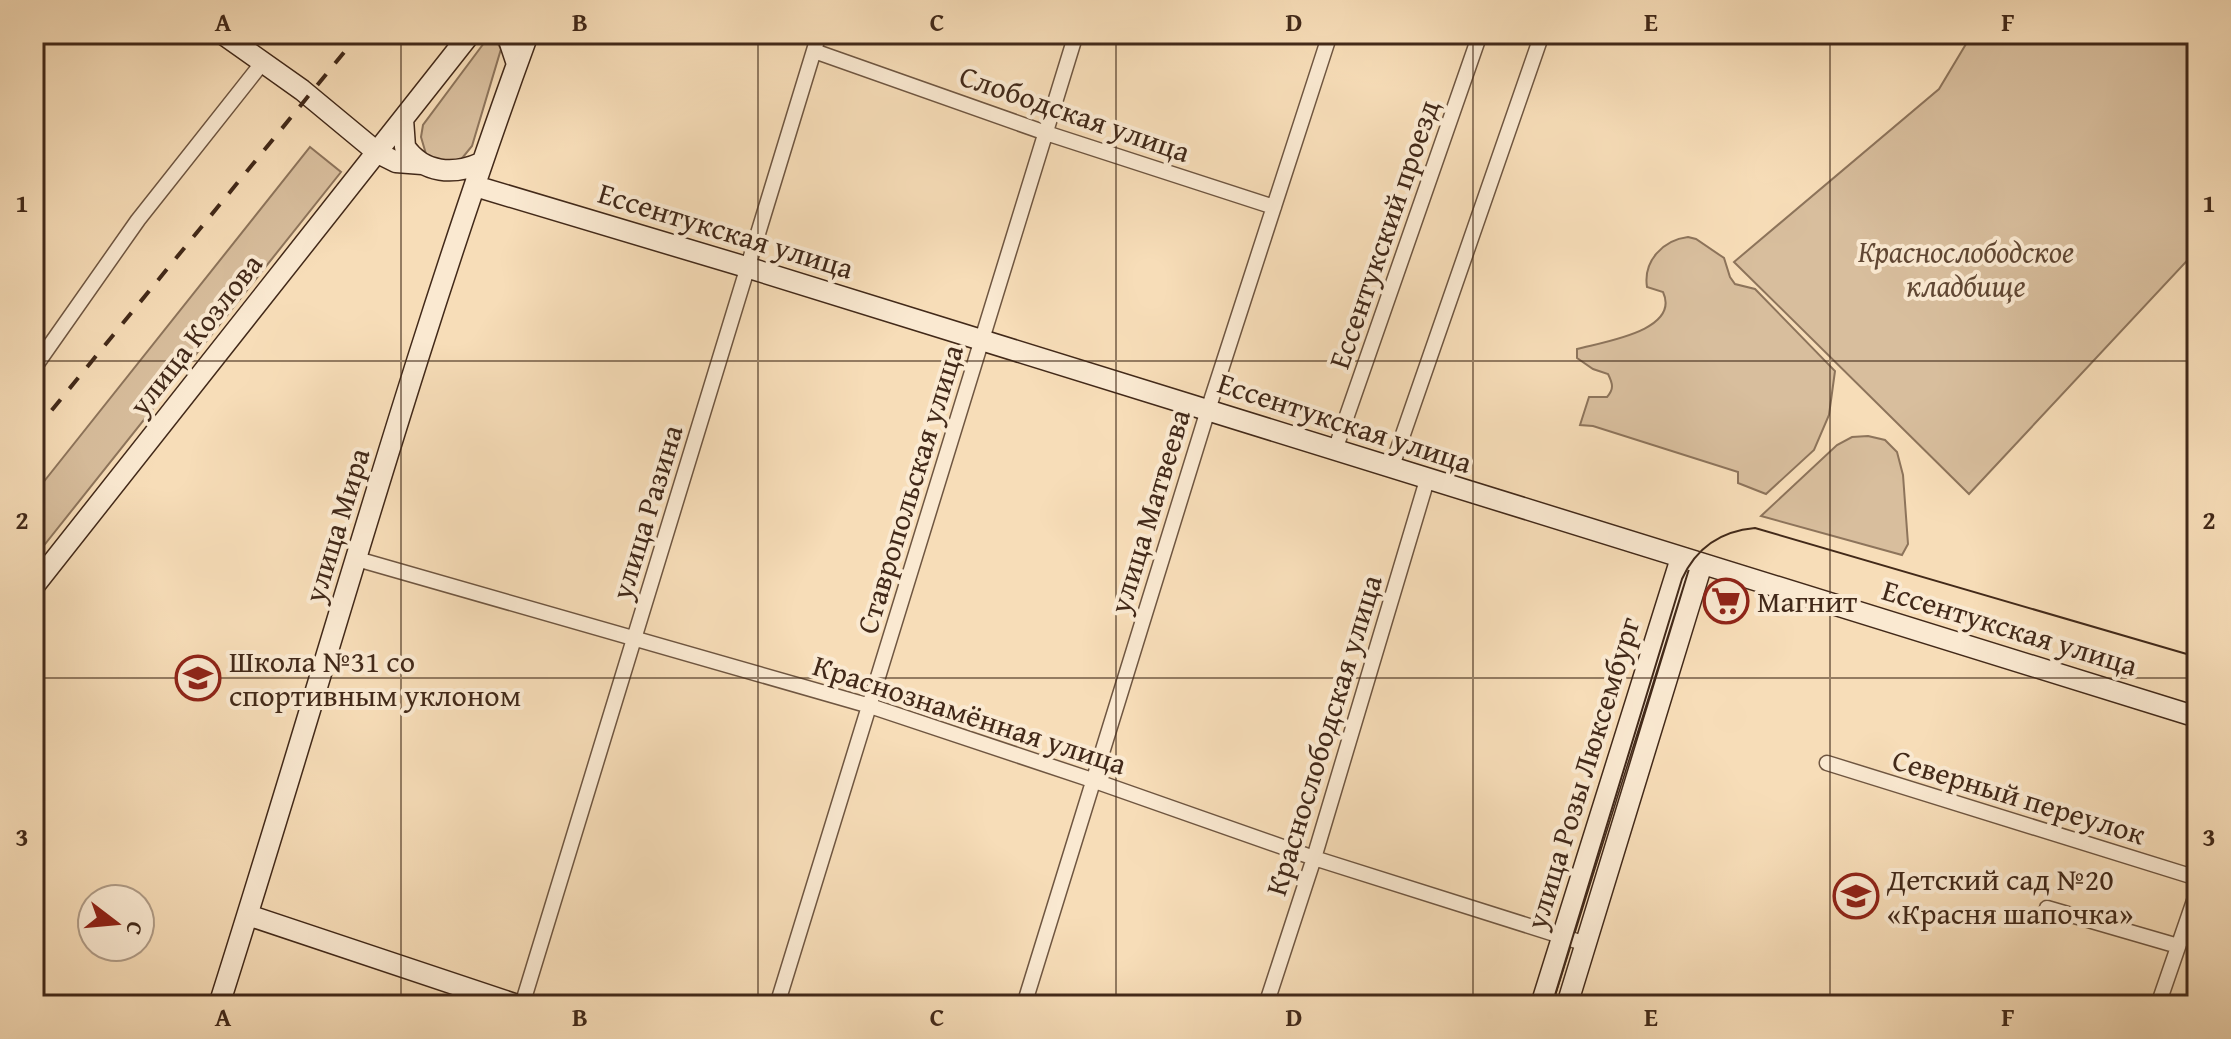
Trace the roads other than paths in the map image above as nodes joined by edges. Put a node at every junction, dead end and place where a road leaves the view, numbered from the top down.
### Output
1 (223, 34) edge
2 (507, 34) edge
3 (528, 34) edge
4 (819, 34) edge
5 (1076, 34) edge
6 (1330, 34) edge
7 (1480, 34) edge
8 (1542, 34) edge
9 (471, 35) edge
10 (251, 49) edge
11 (814, 51) junction
12 (517, 64) junction
13 (403, 119) junction
14 (1046, 133) junction
15 (378, 153) junction
16 (481, 163) junction
17 (427, 166) junction
18 (475, 186) junction
19 (1274, 207) junction
20 (456, 246) junction
21 (746, 267) junction
22 (981, 342) junction
23 (34, 368) edge
24 (1208, 410) junction
25 (1335, 450) junction
26 (1391, 469) junction
27 (1427, 480) junction
28 (1681, 558) junction
29 (357, 559) junction
30 (1702, 564) junction
31 (34, 586) edge
32 (634, 640) junction
33 (870, 706) junction
34 (2197, 717) edge
35 (1827, 763) dead end
36 (1092, 780) junction
37 (1314, 858) junction
38 (2197, 878) edge
39 (2197, 892) edge
40 (2047, 908) dead end
41 (248, 915) junction
42 (1562, 936) junction
43 (1586, 944) junction
44 (2178, 946) junction
45 (219, 1005) edge
46 (520, 1005) edge
47 (777, 1005) edge
48 (1024, 1005) edge
49 (1266, 1005) edge
50 (1541, 1005) edge
51 (1567, 1005) edge
52 (2158, 1005) edge

1 - 10 street
2 - 12 street
3 - 12 street, улица Мира
4 - 11 street, улица Разина
5 - 14 street, Ставропольская улица
6 - 19 street, улица Матвеева
7 - 25 street, Ессентукский проезд
8 - 26 street
9 - 13 street
10 - 15 street
10 - 23 street
11 - 14 street, Слободская улица
11 - 21 street, улица Разина
12 - 16 street, улица Мира
13 - 15 street, улица Козлова
13 - 17 street, улица Мира
14 - 19 street, Слободская улица
14 - 22 street, Ставропольская улица
15 - 17 street
15 - 31 street, улица Козлова
16 - 17 street
16 - 18 street, улица Мира
17 - 20 street, улица Мира
18 - 20 street, улица Мира
18 - 21 street, Ессентукская улица
19 - 24 street, улица Матвеева
20 - 29 street, улица Мира
21 - 22 street, Ессентукская улица
21 - 32 street, улица Разина
22 - 24 street, Ессентукская улица
22 - 33 street, Ставропольская улица
24 - 25 street, Ессентукская улица
24 - 36 street, улица Матвеева
25 - 26 street, Ессентукская улица
26 - 27 street, Ессентукская улица
27 - 28 street, Ессентукская улица
27 - 37 street, Краснослободская улица
28 - 30 street, Ессентукская улица
28 - 42 street, улица Розы Люксембург
29 - 32 street, Краснознамённая улица
29 - 41 street, улица Мира
30 - 34 street, Ессентукская улица
30 - 43 street, улица Розы Люксембург
32 - 33 street, Краснознамённая улица
32 - 46 street, улица Разина
33 - 36 street, Краснознамённая улица
33 - 47 street, Ставропольская улица
35 - 38 street, Северный переулок
36 - 37 street, Краснознамённая улица
36 - 48 street, улица Матвеева
37 - 42 street, Краснознамённая улица
37 - 49 street, Краснослободская улица
39 - 44 street
40 - 44 street
41 - 45 street, улица Мира
41 - 46 street
42 - 43 street, Краснознамённая улица
42 - 50 street, улица Розы Люксембург
43 - 51 street, улица Розы Люксембург
44 - 52 street

